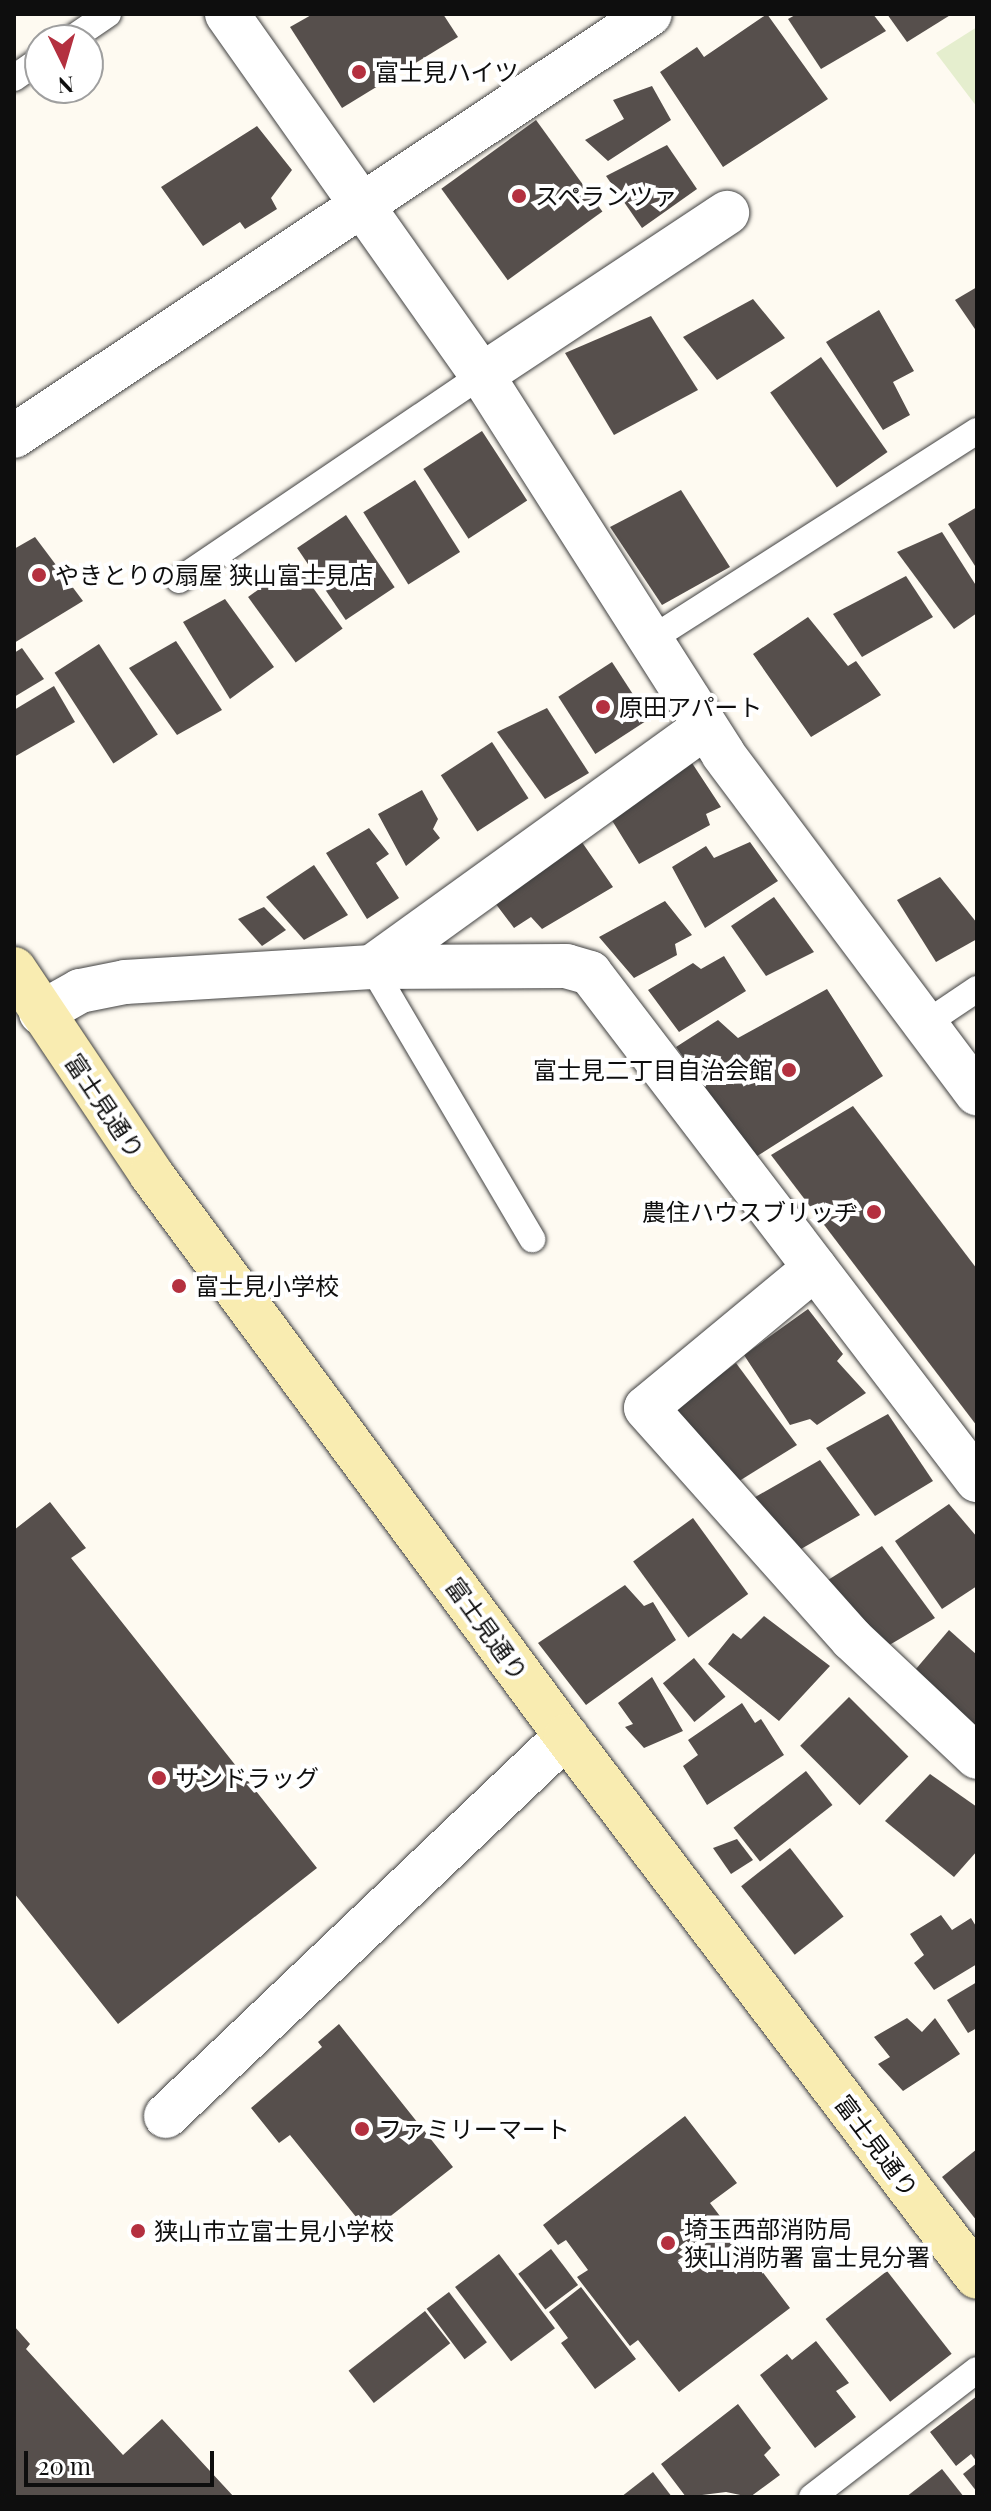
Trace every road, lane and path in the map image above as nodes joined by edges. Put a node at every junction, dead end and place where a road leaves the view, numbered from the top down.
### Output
1 (227, 14) edge
2 (650, 14) edge
3 (364, 206) junction
4 (727, 213) dead end
5 (482, 375) junction
6 (977, 431) edge
7 (14, 436) edge
8 (179, 580) dead end
9 (650, 640) junction
10 (705, 727) junction
11 (372, 967) junction
12 (14, 969) edge
13 (977, 989) edge
14 (41, 1013) junction
15 (925, 1024) junction
16 (977, 1094) edge
17 (532, 1239) dead end
18 (815, 1268) junction
19 (977, 1480) edge
20 (566, 1736) junction
21 (977, 1757) edge
22 (166, 2116) dead end
23 (977, 2277) edge
24 (977, 2370) edge
25 (812, 2497) edge

1 - 3 street
2 - 3 street
3 - 5 street
3 - 7 street
4 - 5 street
5 - 8 lane
5 - 9 street
6 - 9 lane
9 - 10 street
10 - 11 street
10 - 15 street
11 - 14 street
11 - 17 lane
11 - 18 street
12 - 14 street, 富士見通り
13 - 15 lane
14 - 20 street, 富士見通り
15 - 16 street
18 - 19 street
18 - 21 street
20 - 22 street
20 - 23 street, 富士見通り
24 - 25 lane

